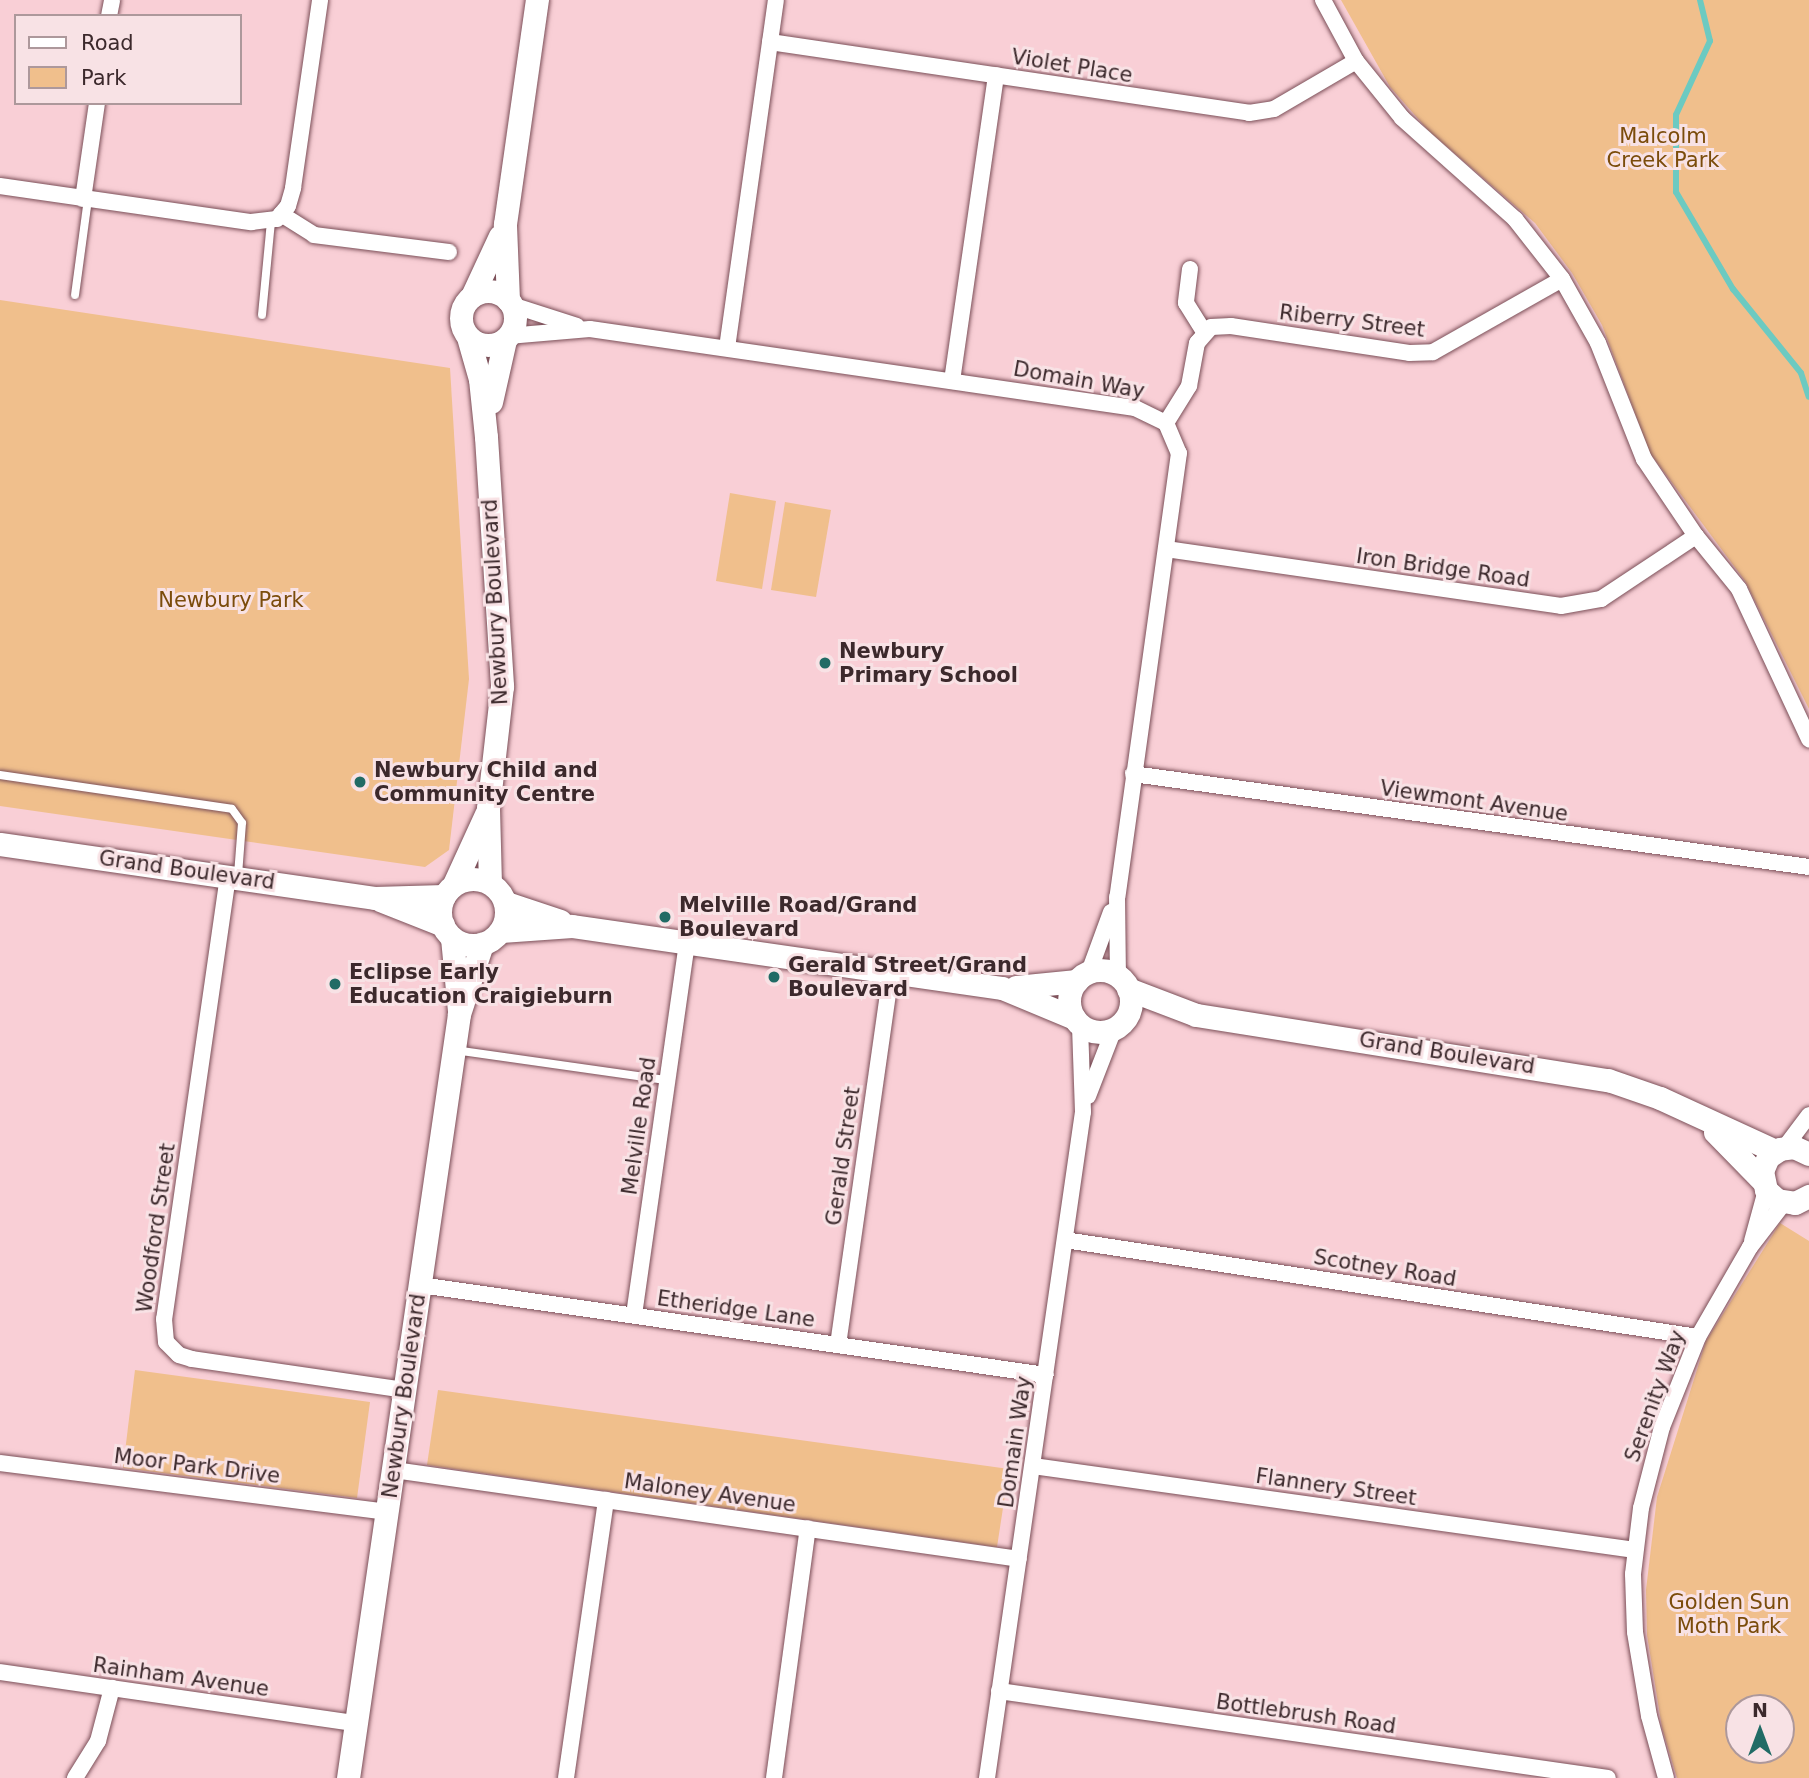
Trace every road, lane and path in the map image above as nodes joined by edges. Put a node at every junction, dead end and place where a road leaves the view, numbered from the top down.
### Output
1 (320, 0) edge
2 (537, 0) edge
3 (776, 0) edge
4 (1323, 0) edge
5 (770, 42) junction
6 (1356, 61) junction
7 (996, 75) junction
8 (97, 105) edge
9 (0, 186) edge
10 (86, 199) junction
11 (276, 218) junction
12 (505, 224) junction
13 (449, 252) dead end
14 (1190, 269) dead end
15 (1562, 279) junction
16 (75, 295) dead end
17 (472, 296) junction
18 (510, 303) junction
19 (262, 314) dead end
20 (590, 330) junction
21 (1204, 332) junction
22 (468, 337) junction
23 (507, 338) junction
24 (727, 348) junction
25 (953, 381) junction
26 (1166, 423) junction
27 (486, 437) junction
28 (1696, 537) junction
29 (1166, 549) junction
30 (1809, 739) edge
31 (1133, 774) junction
32 (0, 775) edge
33 (488, 808) junction
34 (0, 844) edge
35 (1809, 867) edge
36 (233, 877) junction
37 (490, 883) junction
38 (449, 890) junction
39 (1117, 897) junction
40 (373, 898) junction
41 (506, 903) junction
42 (572, 926) junction
43 (447, 931) junction
44 (492, 937) junction
45 (687, 943) junction
46 (891, 972) junction
47 (1083, 977) junction
48 (1123, 983) junction
49 (1002, 988) junction
50 (459, 1014) junction
51 (1196, 1015) junction
52 (1077, 1021) junction
53 (1119, 1025) junction
54 (454, 1050) junction
55 (667, 1080) junction
56 (1083, 1112) junction
57 (1693, 1113) junction
58 (1809, 1115) edge
59 (1780, 1149) junction
60 (1809, 1154) edge
61 (1787, 1196) edge
62 (1065, 1240) junction
63 (419, 1285) junction
64 (634, 1315) junction
65 (1698, 1337) junction
66 (838, 1345) junction
67 (1046, 1374) junction
68 (405, 1390) junction
69 (0, 1463) edge
70 (1033, 1466) junction
71 (394, 1470) junction
72 (606, 1500) junction
73 (388, 1512) junction
74 (808, 1528) junction
75 (1635, 1550) junction
76 (1019, 1559) junction
77 (0, 1672) edge
78 (112, 1688) junction
79 (999, 1691) junction
80 (356, 1723) junction
81 (1665, 1776) edge
82 (75, 1778) edge
83 (348, 1778) edge
84 (566, 1778) edge
85 (774, 1778) edge
86 (987, 1778) edge
87 (1608, 1778) edge
88 (1647, 1778) edge

1 - 11 street
2 - 12 street
3 - 5 street
4 - 6 street
5 - 7 street, Violet Place
5 - 24 street
6 - 7 street, Violet Place
6 - 15 street
7 - 25 street
8 - 10 street
9 - 10 street
10 - 11 street
10 - 16 lane
11 - 13 street
11 - 19 lane
12 - 17 street
12 - 18 street
14 - 21 street
15 - 21 street, Riberry Street
15 - 28 street
17 - 18 street
17 - 22 street
18 - 20 street, Domain Way
18 - 23 street
20 - 23 street, Domain Way
20 - 24 street, Domain Way
21 - 26 street
22 - 23 street
22 - 27 street, Newbury Boulevard
23 - 27 street, Newbury Boulevard
24 - 25 street, Domain Way
25 - 26 street, Domain Way
26 - 29 street, Domain Way
27 - 33 street, Newbury Boulevard
28 - 29 street, Iron Bridge Road
28 - 30 street
29 - 31 street, Domain Way
31 - 35 street, Viewmont Avenue
31 - 39 street, Domain Way
32 - 36 lane
33 - 37 street, Newbury Boulevard
33 - 38 street, Newbury Boulevard
34 - 36 street, Grand Boulevard
36 - 40 street, Grand Boulevard
36 - 68 street, Woodford Street
37 - 38 street
37 - 41 street
38 - 40 street, Grand Boulevard
38 - 43 street
39 - 47 street, Domain Way
39 - 48 street, Domain Way
40 - 43 street, Grand Boulevard
41 - 42 street
41 - 44 street
42 - 44 street
42 - 45 street
43 - 44 street
43 - 50 street, Newbury Boulevard
44 - 50 street, Newbury Boulevard
45 - 46 street
45 - 55 street, Melville Road
46 - 49 street
46 - 66 street, Gerald Street
47 - 48 street
47 - 49 street
47 - 52 street
48 - 51 street, Grand Boulevard
48 - 53 street
49 - 52 street
50 - 54 street, Newbury Boulevard
51 - 53 street, Grand Boulevard
51 - 57 street, Grand Boulevard
52 - 53 street
52 - 56 street, Domain Way
53 - 56 street, Domain Way
54 - 55 lane
54 - 63 street, Newbury Boulevard
55 - 64 street, Melville Road
56 - 62 street, Domain Way
57 - 59 street, Grand Boulevard
57 - 61 street, Grand Boulevard
58 - 59 street
59 - 60 street, Grand Boulevard
59 - 61 street
61 - 65 street, Serenity Way
62 - 65 street, Scotney Road
62 - 67 street, Domain Way
63 - 64 street, Etheridge Lane
63 - 68 street, Newbury Boulevard
64 - 66 street, Etheridge Lane
65 - 75 street, Serenity Way
66 - 67 street, Etheridge Lane
67 - 70 street, Domain Way
68 - 71 street, Newbury Boulevard
69 - 73 street, Moor Park Drive
70 - 75 street, Flannery Street
70 - 76 street, Domain Way
71 - 72 street, Maloney Avenue
71 - 73 street, Newbury Boulevard
72 - 74 street, Maloney Avenue
72 - 84 street
73 - 80 street, Newbury Boulevard
74 - 76 street, Maloney Avenue
74 - 85 street
75 - 81 street, Serenity Way
76 - 79 street, Domain Way
77 - 78 street, Rainham Avenue
78 - 80 street, Rainham Avenue
78 - 82 street
79 - 86 street, Domain Way
79 - 87 street, Bottlebrush Road
80 - 83 street, Newbury Boulevard
81 - 88 street

